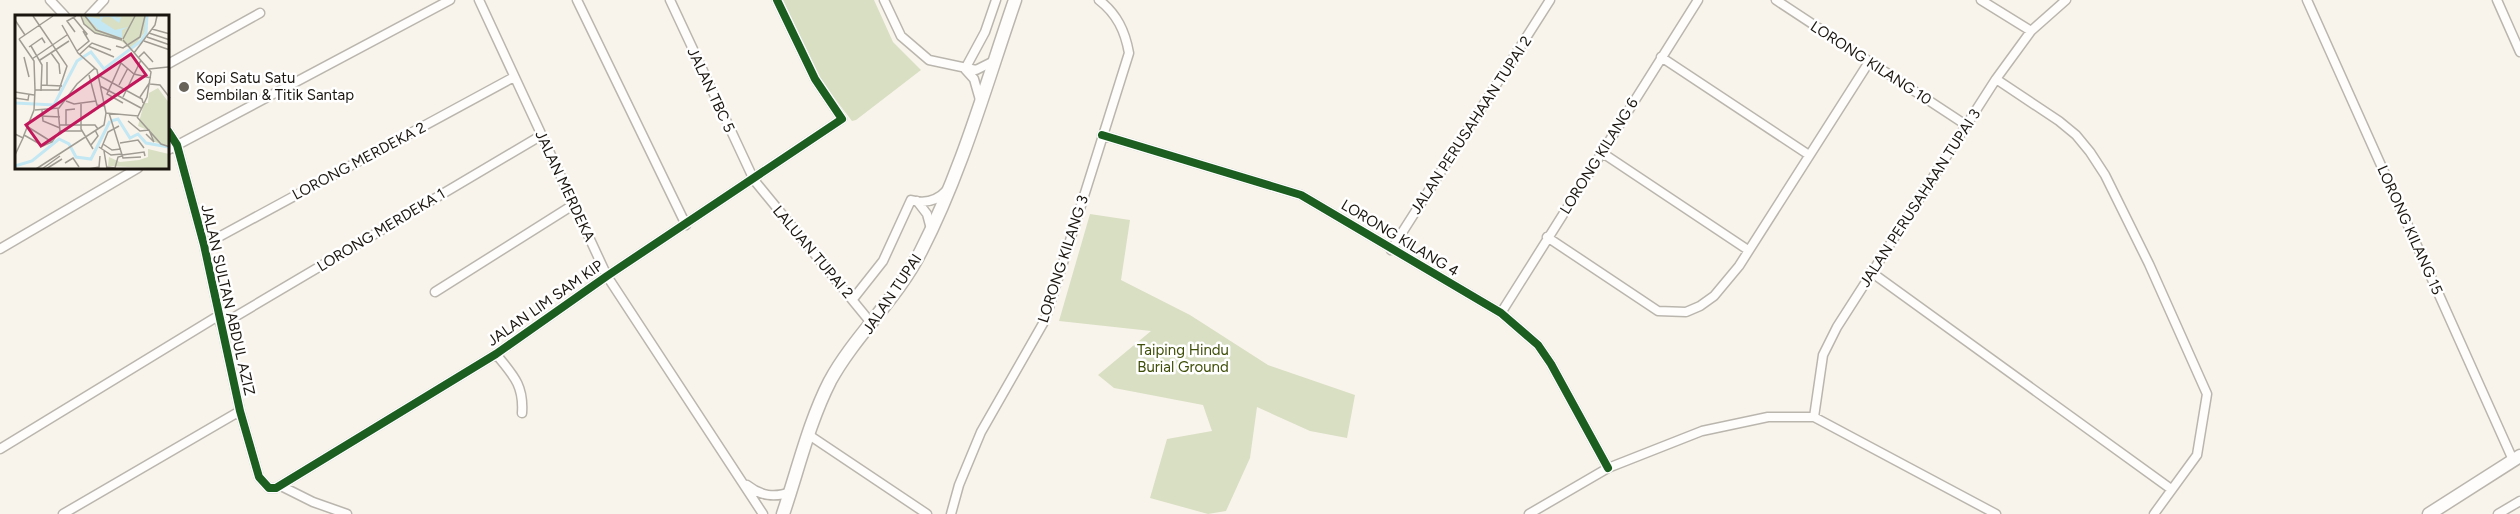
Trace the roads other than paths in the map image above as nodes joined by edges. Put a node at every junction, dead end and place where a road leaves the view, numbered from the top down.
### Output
1 (50, 0) edge
2 (104, 0) edge
3 (450, 0) edge
4 (478, 0) edge
5 (577, 0) edge
6 (670, 0) edge
7 (777, 0) edge
8 (884, 0) edge
9 (996, 0) edge
10 (1015, 0) edge
11 (1099, 0) edge
12 (1550, 0) edge
13 (1698, 0) edge
14 (1776, 0) edge
15 (1981, 0) edge
16 (2066, 0) edge
17 (2307, 0) edge
18 (2498, 0) edge
19 (260, 13) dead end
20 (64, 15) edge
21 (90, 15) edge
22 (2031, 31) junction
23 (2520, 52) edge
24 (1661, 57) junction
25 (994, 61) junction
26 (1869, 62) junction
27 (170, 63) edge
28 (965, 69) junction
29 (514, 77) junction
30 (1996, 79) junction
31 (980, 103) junction
32 (1966, 125) junction
33 (170, 134) edge
34 (542, 135) junction
35 (1102, 135) junction
36 (177, 145) junction
37 (170, 149) edge
38 (1601, 152) junction
39 (1809, 155) junction
40 (135, 170) edge
41 (754, 180) junction
42 (952, 184) junction
43 (916, 201) junction
44 (573, 205) junction
45 (686, 225) junction
46 (932, 231) junction
47 (1547, 237) junction
48 (204, 245) junction
49 (0, 249) edge
50 (1391, 250) junction
51 (1748, 250) junction
52 (1871, 273) junction
53 (607, 276) junction
54 (435, 291) dead end
55 (853, 299) junction
56 (1501, 313) junction
57 (218, 315) junction
58 (872, 324) junction
59 (221, 325) junction
60 (496, 354) junction
61 (240, 411) junction
62 (522, 413) dead end
63 (1814, 417) junction
64 (809, 435) junction
65 (0, 449) edge
66 (2516, 458) edge
67 (1608, 468) junction
68 (741, 480) junction
69 (282, 486) junction
70 (2171, 489) junction
71 (791, 492) junction
72 (2520, 501) edge
73 (63, 514) edge
74 (347, 514) edge
75 (763, 514) edge
76 (783, 514) edge
77 (927, 514) edge
78 (951, 514) edge
79 (1529, 514) edge
80 (1996, 514) edge
81 (2154, 514) edge
82 (2429, 514) edge
83 (2498, 514) edge

1 - 20 street
2 - 21 street
3 - 36 street
4 - 29 street, JALAN MERDEKA
5 - 45 street
6 - 41 street, JALAN TBC 5
7 - 41 street, JALAN LIM SAM KIP
8 - 28 street
9 - 28 street
10 - 25 main road, JALAN TUPAI
11 - 35 street, LORONG KILANG 3
12 - 50 street, JALAN PERUSAHAAN TUPAI 2
13 - 24 street, LORONG KILANG 6
14 - 26 street, LORONG KILANG 10
15 - 22 street
16 - 22 street, JALAN PERUSAHAAN TUPAI 3
17 - 66 street, LORONG KILANG 15
18 - 23 street
19 - 27 street
22 - 30 street, JALAN PERUSAHAAN TUPAI 3
24 - 38 street, LORONG KILANG 6
24 - 39 street
25 - 28 street
25 - 31 main road, JALAN TUPAI
26 - 32 street, LORONG KILANG 10
26 - 39 street
28 - 31 street
29 - 34 street, JALAN MERDEKA
29 - 48 street, LORONG MERDEKA 2
30 - 32 street, JALAN PERUSAHAAN TUPAI 3
30 - 70 street
31 - 42 main road, JALAN TUPAI
32 - 52 street, JALAN PERUSAHAAN TUPAI 3
33 - 36 street, JALAN SULTAN ABDUL AZIZ
34 - 44 street, JALAN MERDEKA
34 - 59 street, LORONG MERDEKA 1
35 - 50 street, LORONG KILANG 4
35 - 78 street, LORONG KILANG 3
36 - 37 street
36 - 48 street, JALAN SULTAN ABDUL AZIZ
38 - 47 street, LORONG KILANG 6
38 - 51 street
39 - 51 street
40 - 49 street
41 - 45 street, JALAN LIM SAM KIP
41 - 55 street, LALUAN TUPAI 2
42 - 43 street
42 - 46 main road, JALAN TUPAI
43 - 46 street
43 - 55 street
44 - 53 street, JALAN MERDEKA
44 - 54 street
45 - 53 street, JALAN LIM SAM KIP
46 - 58 main road, JALAN TUPAI
47 - 51 street
47 - 56 street, LORONG KILANG 6
48 - 57 street, JALAN SULTAN ABDUL AZIZ
50 - 56 street, LORONG KILANG 4
52 - 63 street, JALAN PERUSAHAAN TUPAI 3
52 - 70 street
53 - 60 street, JALAN LIM SAM KIP
53 - 68 street, JALAN MERDEKA
55 - 58 street, LALUAN TUPAI 2
56 - 67 street, LORONG KILANG 4
57 - 59 street, JALAN SULTAN ABDUL AZIZ
57 - 65 street
58 - 64 main road, JALAN TUPAI
59 - 61 street, JALAN SULTAN ABDUL AZIZ
60 - 62 street
60 - 69 street, JALAN LIM SAM KIP
61 - 69 street, JALAN SULTAN ABDUL AZIZ
61 - 73 street
63 - 67 street
63 - 80 street
64 - 71 main road, JALAN TUPAI
64 - 77 street
66 - 82 main road
67 - 79 street
68 - 71 street
68 - 75 street, JALAN MERDEKA
69 - 74 street
70 - 81 street
71 - 76 main road, JALAN TUPAI
72 - 83 street

